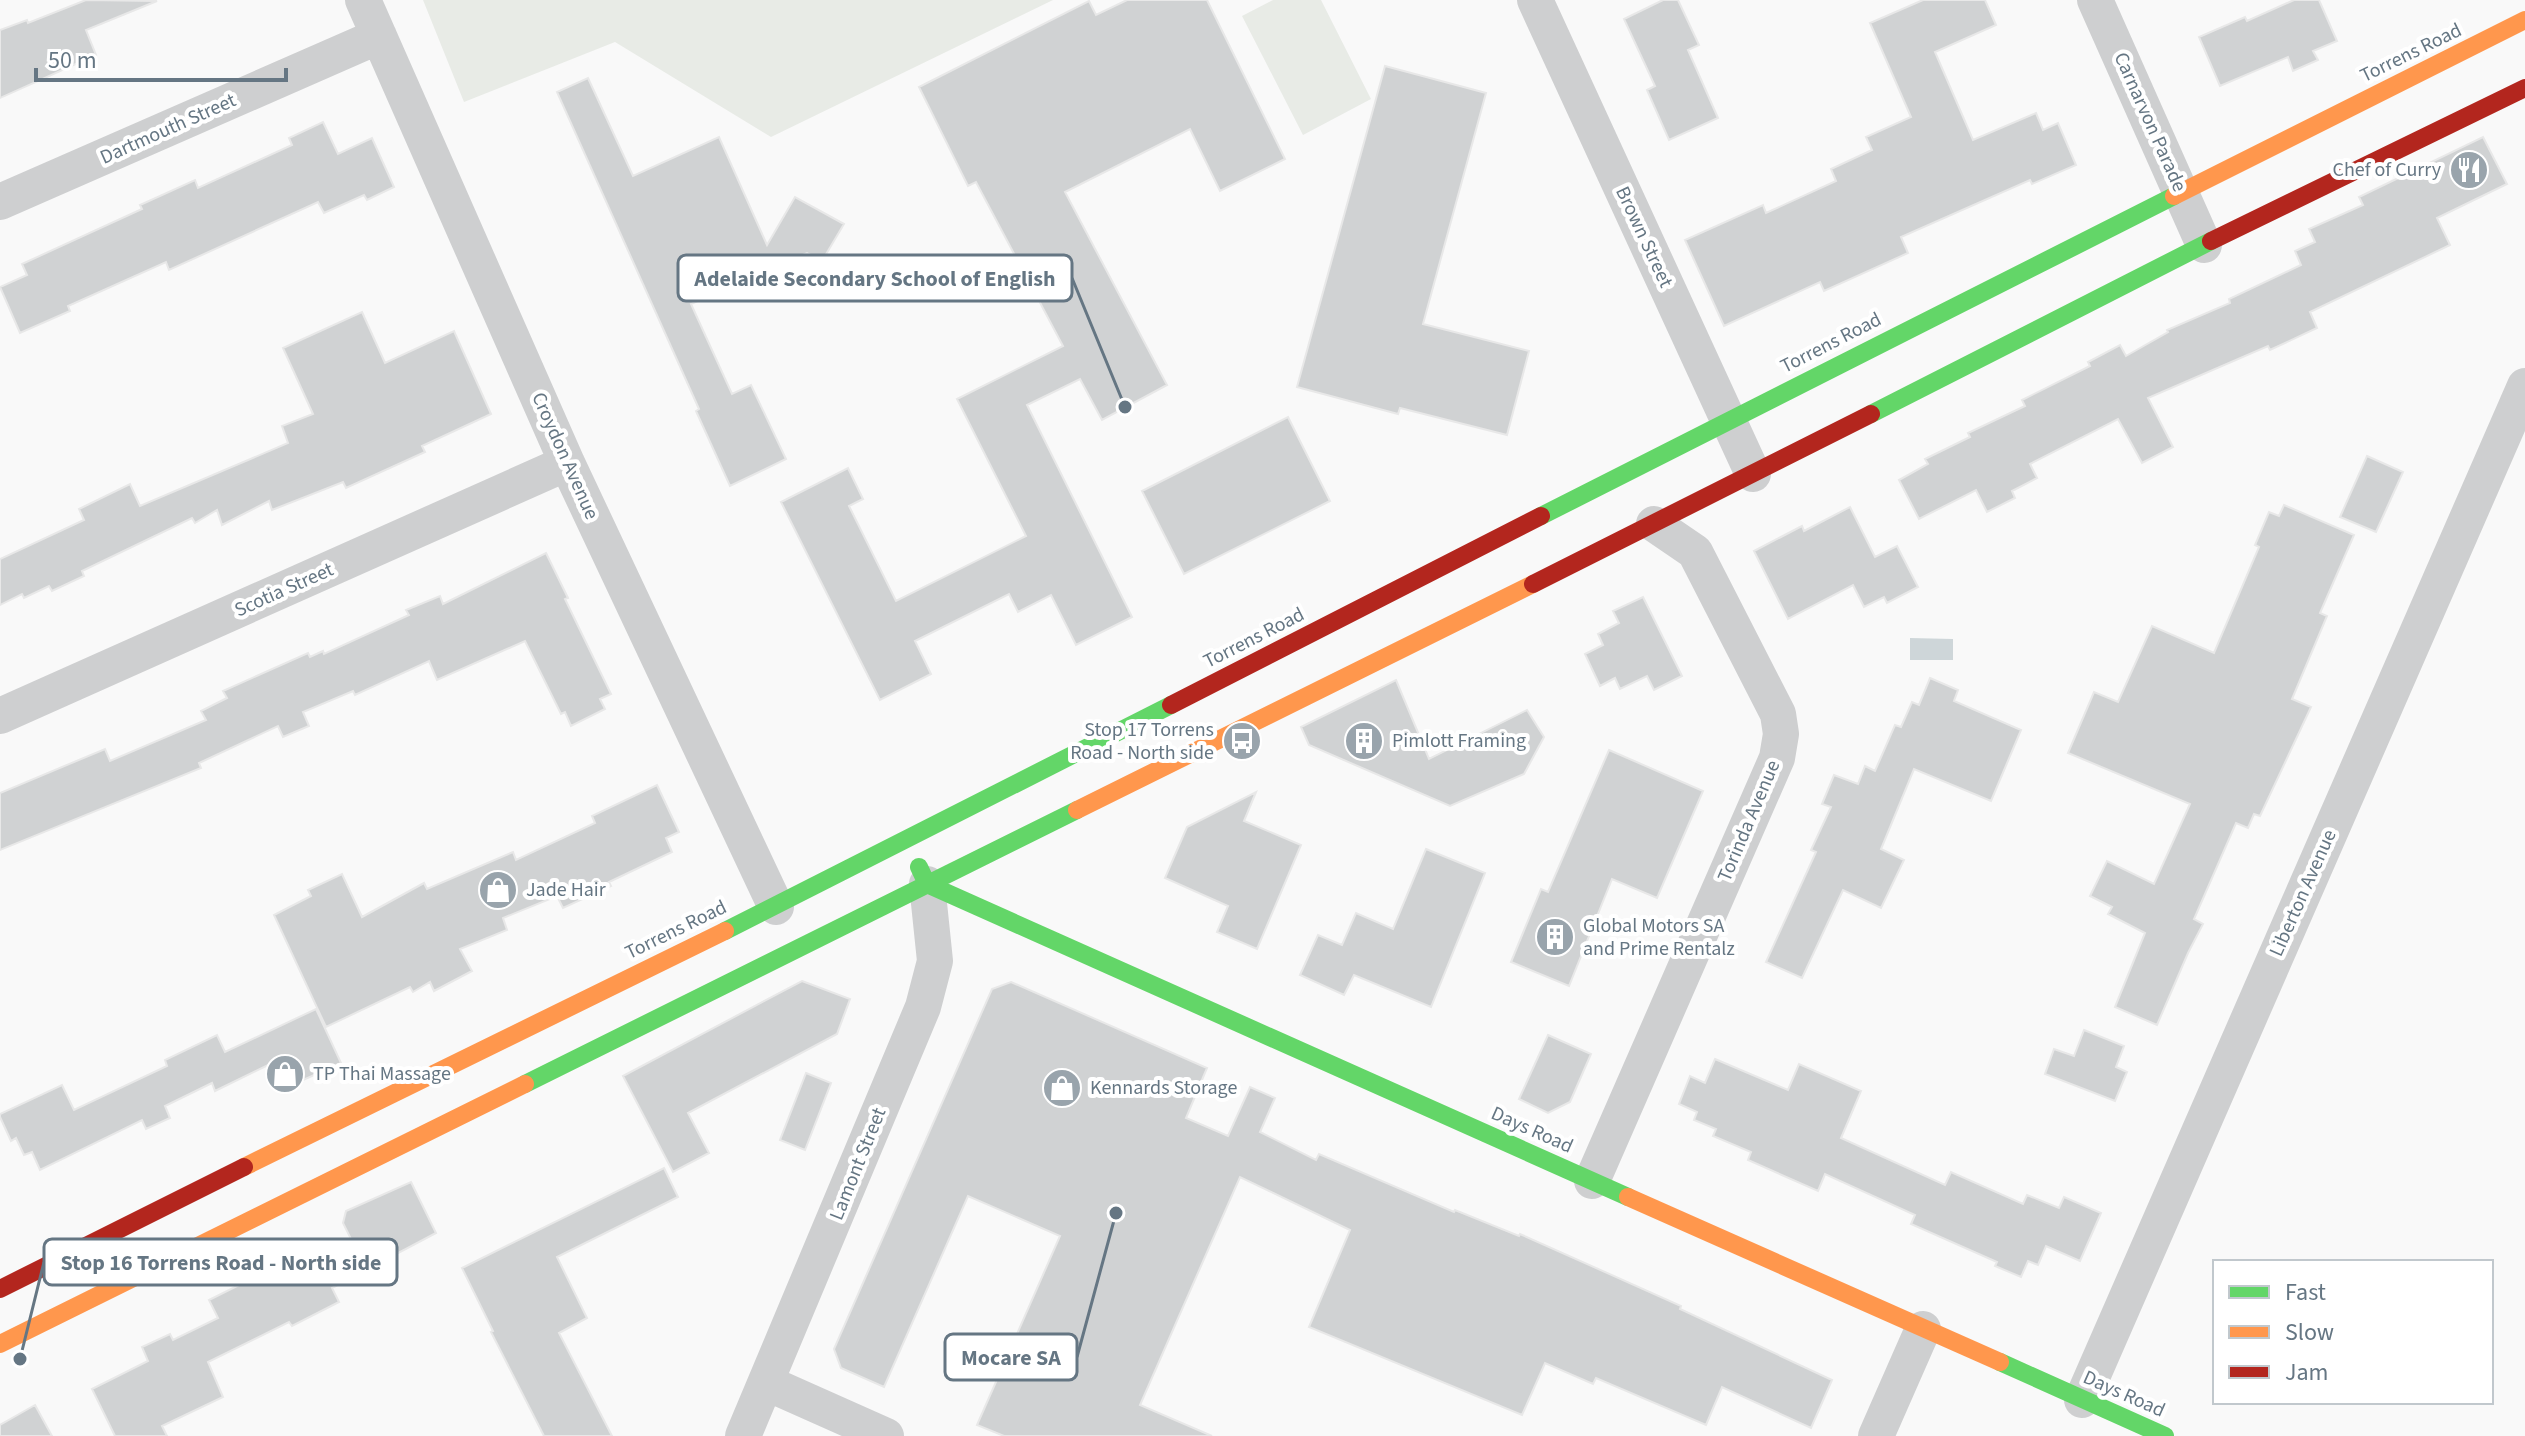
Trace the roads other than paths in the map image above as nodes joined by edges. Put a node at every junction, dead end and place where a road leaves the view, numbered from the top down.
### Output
1 (363, 0) edge
2 (1535, 0) edge
3 (2095, 0) edge
4 (2525, 2) edge
5 (2525, 20) edge
6 (379, 36) junction
7 (2488, 39) junction
8 (2525, 88) edge
9 (2500, 101) junction
10 (2525, 105) edge
11 (2182, 190) junction
12 (0, 202) edge
13 (2204, 245) junction
14 (2525, 386) edge
15 (1728, 420) junction
16 (567, 463) junction
17 (1753, 474) junction
18 (1654, 524) junction
19 (0, 716) edge
20 (907, 839) junction
21 (927, 884) junction
22 (776, 907) junction
23 (1592, 1181) junction
24 (0, 1289) edge
25 (1923, 1329) junction
26 (0, 1344) edge
27 (767, 1383) junction
28 (2082, 1400) junction
29 (743, 1436) edge
30 (886, 1436) edge
31 (1876, 1436) edge
32 (2165, 1436) edge

1 - 6 street, Croydon Avenue
2 - 15 street, Brown Street
3 - 11 street, Carnarvon Parade
4 - 7 main road
5 - 7 main road, Torrens Road
6 - 12 street, Dartmouth Street
6 - 16 street, Croydon Avenue
7 - 11 main road, Torrens Road
8 - 9 main road
9 - 10 main road
9 - 13 main road
11 - 13 street, Carnarvon Parade
11 - 15 main road, Torrens Road
13 - 17 main road
14 - 28 street, Liberton Avenue
15 - 17 street, Brown Street
15 - 20 main road, Torrens Road
16 - 19 street, Scotia Street
16 - 22 street, Croydon Avenue
17 - 18 main road
18 - 21 main road
18 - 23 street, Torinda Avenue
20 - 21 main road
20 - 22 main road, Torrens Road
21 - 23 main road, Days Road
21 - 26 main road
21 - 27 street, Lamont Street
22 - 24 main road, Torrens Road
23 - 25 main road, Days Road
25 - 28 main road, Days Road
25 - 31 street
27 - 29 street, Lamont Street
27 - 30 street
28 - 32 main road, Days Road

